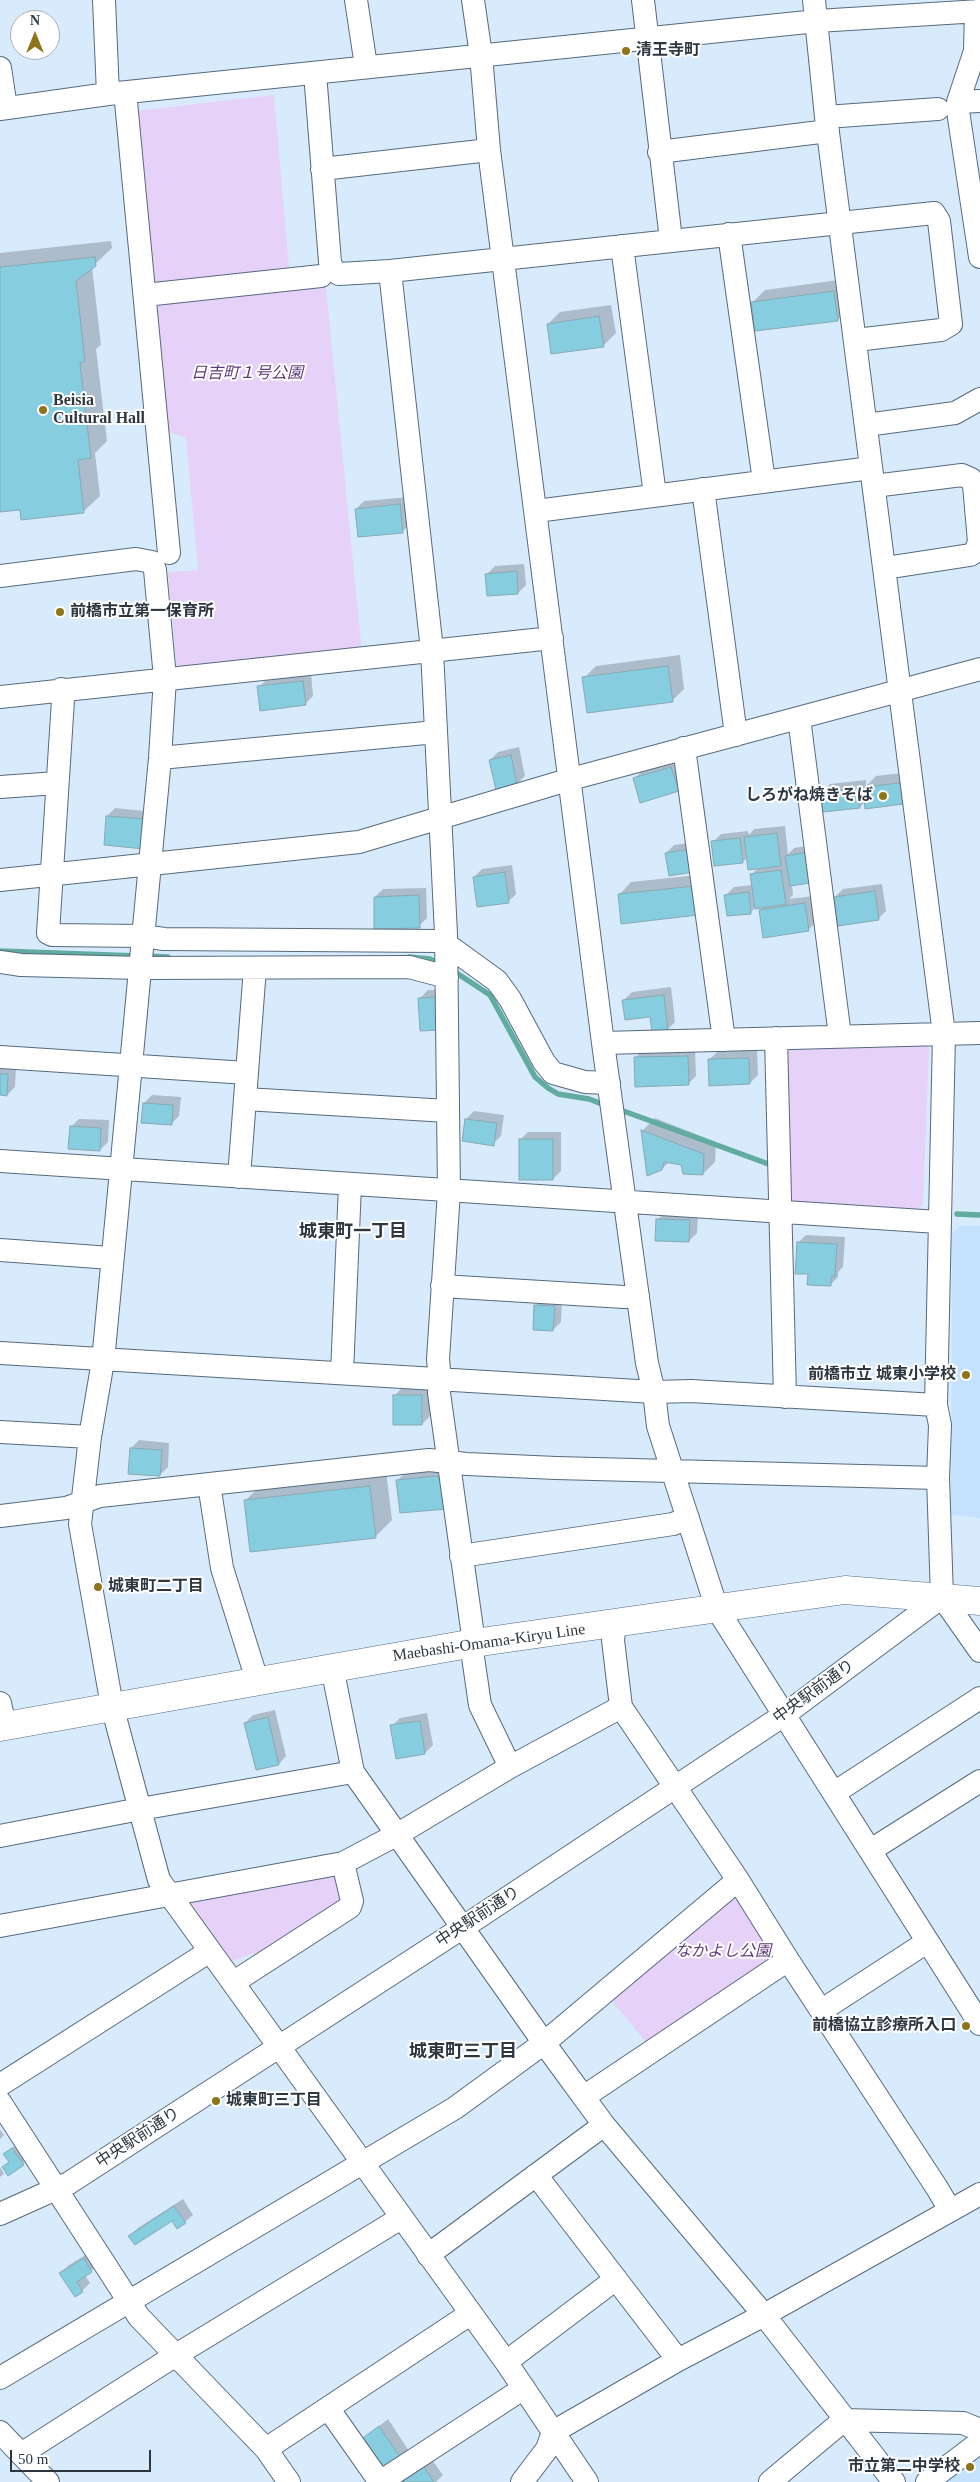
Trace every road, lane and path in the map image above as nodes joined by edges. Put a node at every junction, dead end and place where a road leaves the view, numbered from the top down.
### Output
1 (104, 0) edge
2 (356, 0) edge
3 (473, 0) edge
4 (643, 0) edge
5 (815, 10) edge
6 (978, 11) edge
7 (649, 38) junction
8 (481, 55) junction
9 (366, 66) junction
10 (0, 68) edge
11 (315, 73) junction
12 (117, 98) junction
13 (959, 104) edge
14 (3, 108) edge
15 (827, 124) junction
16 (490, 150) junction
17 (659, 152) junction
18 (322, 169) junction
19 (840, 223) junction
20 (729, 234) junction
21 (671, 240) junction
22 (622, 246) junction
23 (980, 256) edge
24 (504, 258) junction
25 (390, 271) junction
26 (321, 276) dead end
27 (145, 295) junction
28 (856, 340) junction
29 (980, 399) edge
30 (866, 425) junction
31 (872, 477) junction
32 (764, 481) junction
33 (703, 489) junction
34 (655, 495) junction
35 (536, 510) junction
36 (169, 553) dead end
37 (884, 568) junction
38 (0, 576) edge
39 (552, 638) junction
40 (432, 650) junction
41 (980, 669) edge
42 (165, 678) junction
43 (61, 689) junction
44 (901, 690) junction
45 (0, 698) edge
46 (799, 718) junction
47 (436, 732) junction
48 (736, 734) junction
49 (684, 748) junction
50 (160, 758) junction
51 (571, 779) junction
52 (57, 783) junction
53 (0, 787) edge
54 (440, 819) junction
55 (150, 864) junction
56 (51, 875) junction
57 (0, 880) edge
58 (142, 952) junction
59 (446, 961) junction
60 (0, 962) edge
61 (255, 968) junction
62 (980, 1033) edge
63 (944, 1034) junction
64 (840, 1036) junction
65 (776, 1038) junction
66 (724, 1040) junction
67 (603, 1044) junction
68 (0, 1057) edge
69 (130, 1065) junction
70 (247, 1073) junction
71 (611, 1098) junction
72 (245, 1099) junction
73 (448, 1111) junction
74 (0, 1161) edge
75 (122, 1169) junction
76 (239, 1177) junction
77 (350, 1184) junction
78 (449, 1192) junction
79 (625, 1202) junction
80 (781, 1212) junction
81 (938, 1222) junction
82 (0, 1250) edge
83 (111, 1258) junction
84 (442, 1286) junction
85 (638, 1296) junction
86 (0, 1353) edge
87 (103, 1361) junction
88 (342, 1373) junction
89 (440, 1380) junction
90 (654, 1392) junction
91 (785, 1397) junction
92 (936, 1405) junction
93 (0, 1432) edge
94 (90, 1436) junction
95 (448, 1462) junction
96 (673, 1471) junction
97 (938, 1478) junction
98 (209, 1484) junction
99 (83, 1501) junction
100 (0, 1516) edge
101 (688, 1518) junction
102 (461, 1556) junction
103 (942, 1598) junction
104 (980, 1601) edge
105 (717, 1609) junction
106 (615, 1624) junction
107 (474, 1643) junction
108 (980, 1651) edge
109 (332, 1667) junction
110 (256, 1680) junction
111 (980, 1698) edge
112 (112, 1706) junction
113 (621, 1707) junction
114 (784, 1715) junction
115 (2, 1719) edge
116 (510, 1767) junction
117 (353, 1772) junction
118 (980, 1781) edge
119 (676, 1787) junction
120 (834, 1793) junction
121 (140, 1809) junction
122 (398, 1834) junction
123 (0, 1836) edge
124 (870, 1850) junction
125 (343, 1863) junction
126 (738, 1880) junction
127 (170, 1896) junction
128 (0, 1926) edge
129 (462, 1928) junction
130 (928, 1942) junction
131 (210, 1951) junction
132 (788, 1960) junction
133 (234, 1982) junction
134 (822, 2010) junction
135 (980, 2024) edge
136 (544, 2043) junction
137 (279, 2047) junction
138 (0, 2085) edge
139 (585, 2096) junction
140 (0, 2102) edge
141 (604, 2125) junction
142 (363, 2165) junction
143 (536, 2175) junction
144 (55, 2190) junction
145 (980, 2194) edge
146 (950, 2210) junction
147 (0, 2214) edge
148 (401, 2218) junction
149 (428, 2255) junction
150 (616, 2279) junction
151 (127, 2302) junction
152 (470, 2314) junction
153 (764, 2315) junction
154 (176, 2355) junction
155 (678, 2360) junction
156 (506, 2362) junction
157 (0, 2378) edge
158 (524, 2388) junction
159 (328, 2408) junction
160 (843, 2418) junction
161 (980, 2430) edge
162 (0, 2432) edge
163 (554, 2432) junction
164 (980, 2442) edge
165 (266, 2449) junction
166 (21, 2454) junction
167 (48, 2482) edge
168 (290, 2482) edge
169 (380, 2482) edge
170 (522, 2482) edge
171 (587, 2482) edge
172 (770, 2482) edge
173 (894, 2482) edge
174 (927, 2482) edge

1 - 12 street
2 - 9 street
3 - 8 street
4 - 7 street
5 - 6 street
5 - 7 street
5 - 15 street
6 - 13 street
7 - 8 street
7 - 17 street
8 - 9 street
8 - 16 street
9 - 11 street
10 - 14 street
11 - 12 street
11 - 18 street
12 - 14 street
12 - 27 street
13 - 15 street
13 - 23 street
15 - 17 street
15 - 19 street
16 - 18 street
16 - 24 street
17 - 21 street
18 - 25 street
19 - 20 street
19 - 28 street
19 - 28 street
20 - 21 street
20 - 32 street
21 - 22 street
22 - 24 street
22 - 34 street
24 - 25 street
24 - 35 street
25 - 40 street
26 - 27 street
27 - 36 street
28 - 30 street
29 - 30 street
30 - 31 street
31 - 32 street
31 - 37 street
31 - 37 street
32 - 33 street
33 - 34 street
33 - 48 street
34 - 35 street
35 - 39 street
37 - 44 street
38 - 42 street
39 - 40 street
39 - 51 street
40 - 42 street
40 - 47 street
41 - 44 street
42 - 43 street
42 - 50 street
43 - 45 street
43 - 52 street
44 - 46 street
44 - 63 street
46 - 48 street
46 - 64 street
47 - 50 street
47 - 54 street
48 - 49 street
49 - 51 street
49 - 66 street
50 - 55 street
51 - 54 street
51 - 67 street
52 - 53 street
52 - 56 street
54 - 55 street
54 - 59 street
55 - 56 street
55 - 58 street
56 - 57 street
56 - 58 street
58 - 59 street
58 - 60 street
58 - 61 street
58 - 69 street
59 - 61 street
59 - 71 street
59 - 73 street
61 - 70 street
62 - 63 street
63 - 64 street
63 - 81 street
64 - 65 street
65 - 66 street
65 - 80 street
66 - 67 street
67 - 71 street
68 - 69 street
69 - 70 street
69 - 75 street
70 - 72 street
71 - 79 street
72 - 73 street
72 - 76 street
73 - 78 street
74 - 75 street
75 - 76 street
75 - 83 street
76 - 77 street
77 - 78 street
77 - 88 street
78 - 79 street
78 - 84 street
79 - 80 street
79 - 85 street
80 - 81 street
80 - 91 street
81 - 92 street
82 - 83 street
83 - 87 street
84 - 85 street
84 - 89 street
85 - 90 street
86 - 87 street
87 - 88 street
87 - 94 street
88 - 89 street
89 - 90 street
89 - 95 street
90 - 91 street
90 - 96 street
91 - 92 street
92 - 97 street
93 - 94 street
94 - 99 street
95 - 96 street
95 - 98 street
95 - 102 street
96 - 97 street
96 - 101 street
97 - 103 street
98 - 99 street
98 - 110 street
99 - 100 street
99 - 112 street
101 - 102 street
101 - 105 street
102 - 107 street
103 - 104 main road, Maebashi-Omama-Kiryu Line
103 - 105 main road, Maebashi-Omama-Kiryu Line
103 - 108 street
103 - 114 street, 中央駅前通り
105 - 106 main road, Maebashi-Omama-Kiryu Line
105 - 114 street
106 - 107 main road, Maebashi-Omama-Kiryu Line
106 - 113 street
107 - 109 main road, Maebashi-Omama-Kiryu Line
107 - 116 street
109 - 110 main road, Maebashi-Omama-Kiryu Line
109 - 117 street
110 - 112 main road, Maebashi-Omama-Kiryu Line
111 - 120 street
112 - 115 main road, Maebashi-Omama-Kiryu Line
112 - 121 street
113 - 116 street
113 - 119 street
114 - 119 street, 中央駅前通り
114 - 120 street
116 - 122 street
117 - 121 street
117 - 122 street
118 - 124 street
119 - 126 street
119 - 129 street, 中央駅前通り
120 - 124 street
121 - 123 street
121 - 127 street
122 - 125 street
122 - 129 street
124 - 130 street
125 - 127 street
125 - 133 street
126 - 132 street
126 - 136 street
127 - 128 street
127 - 131 street
129 - 136 street
129 - 137 street, 中央駅前通り
130 - 134 street
130 - 135 street
131 - 133 street
131 - 138 street
132 - 134 street
132 - 139 street
133 - 137 street
134 - 146 street
136 - 139 street
136 - 142 street
137 - 142 street
137 - 144 street, 中央駅前通り
139 - 141 street
140 - 144 street
141 - 143 street
141 - 153 street
142 - 148 street
142 - 151 street
143 - 149 street
143 - 150 street
144 - 147 street, 中央駅前通り
144 - 151 street
145 - 146 street
146 - 153 street
148 - 149 street
148 - 154 street
149 - 152 street
150 - 155 street
150 - 156 street
151 - 154 street
151 - 157 street
152 - 156 street
152 - 159 street
153 - 155 street
153 - 160 street
154 - 165 street
154 - 166 street
155 - 163 street
156 - 158 street
158 - 163 street
158 - 169 street
159 - 165 street
159 - 169 street
160 - 161 street
160 - 172 street
160 - 173 street
162 - 166 street
163 - 170 street
163 - 171 street
164 - 174 street
165 - 168 street
166 - 167 street

